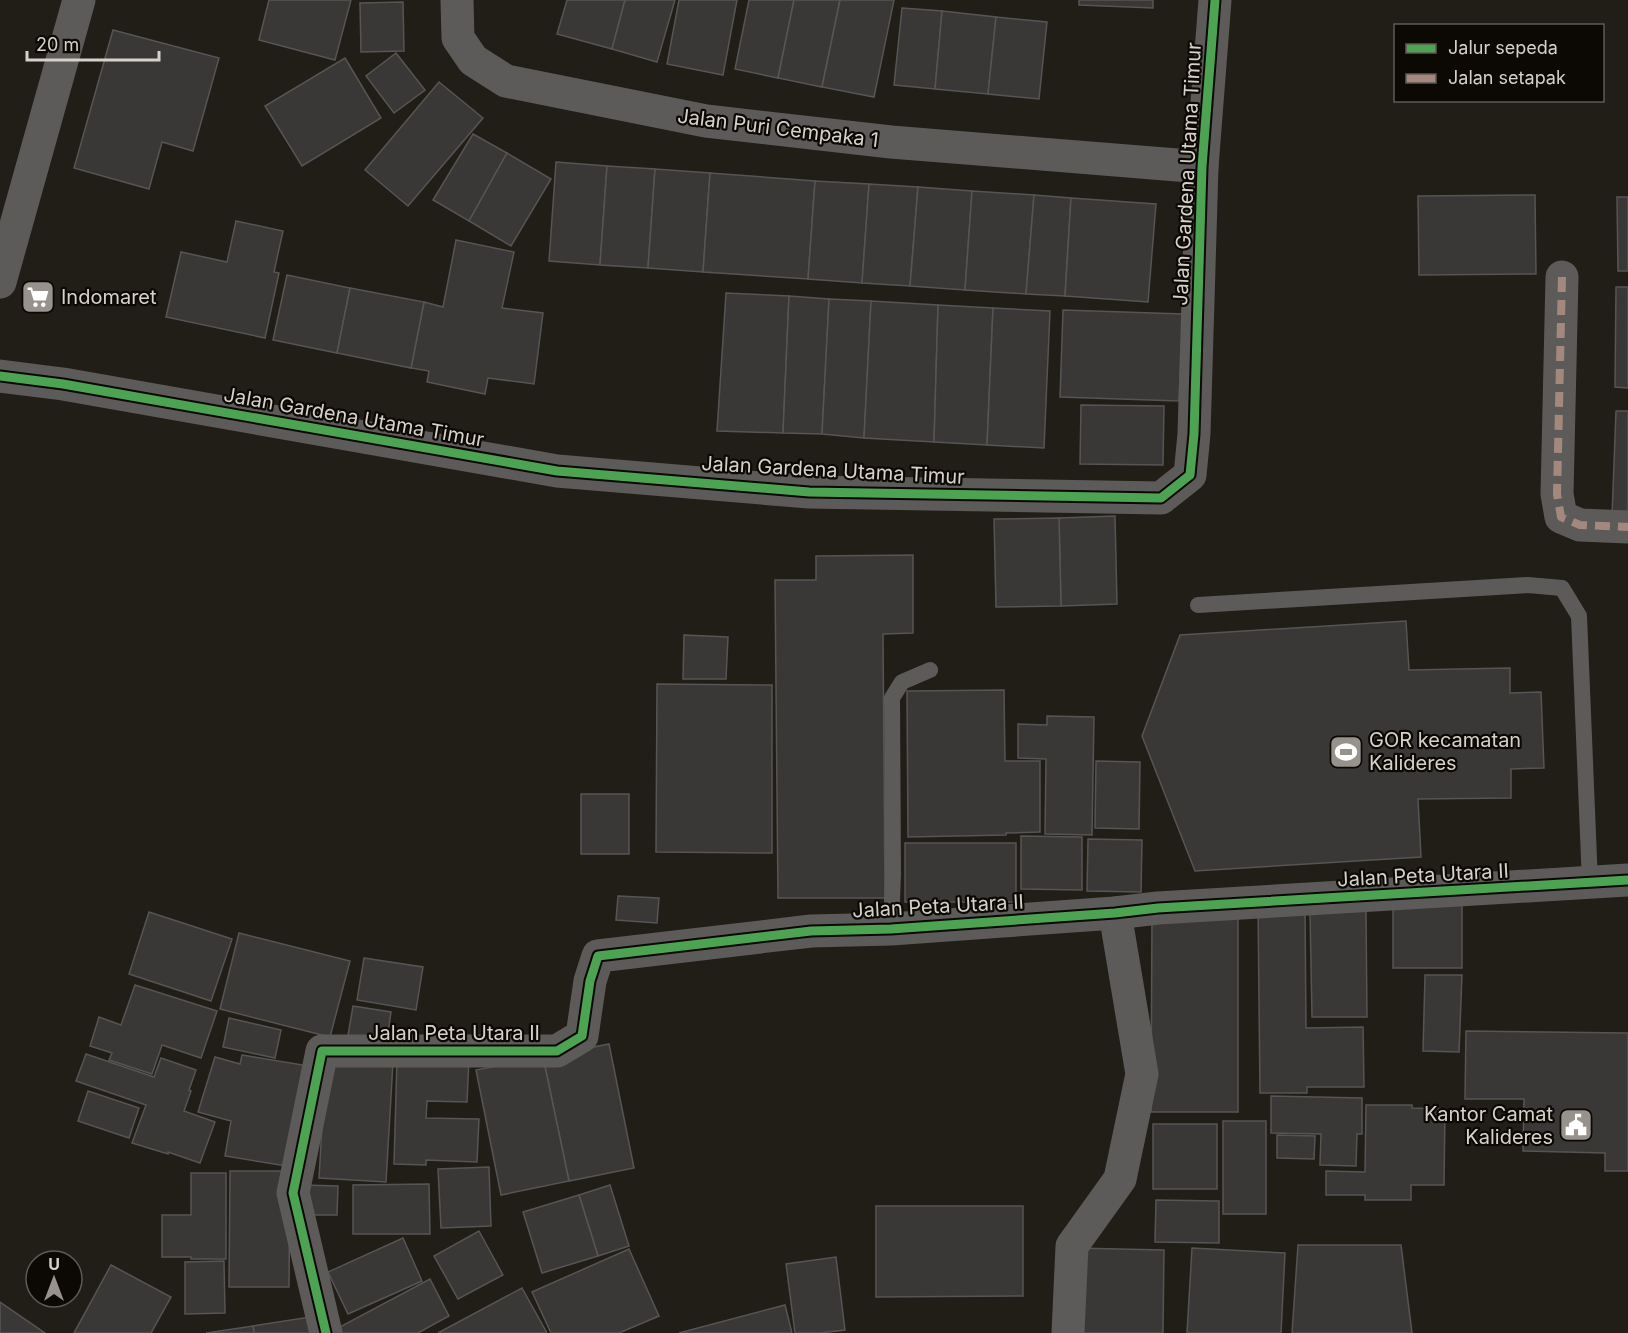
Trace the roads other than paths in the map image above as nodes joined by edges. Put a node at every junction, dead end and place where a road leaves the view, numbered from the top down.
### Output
1 (79, 0) edge
2 (457, 0) edge
3 (1215, 0) edge
4 (1202, 167) junction
5 (1562, 277) dead end
6 (0, 282) edge
7 (0, 376) edge
8 (1628, 527) edge
9 (1198, 605) dead end
10 (930, 670) dead end
11 (1628, 880) edge
12 (1590, 883) junction
13 (1115, 913) junction
14 (891, 928) junction
15 (326, 1333) edge
16 (1068, 1333) edge

1 - 6 street
2 - 4 street, Jalan Puri Cempaka 1
3 - 4 street, Jalan Gardena Utama Timur
4 - 7 street, Jalan Gardena Utama Timur
5 - 8 street
9 - 12 lane
10 - 14 lane
11 - 12 street, Jalan Peta Utara II
12 - 13 street, Jalan Peta Utara II
13 - 14 street, Jalan Peta Utara II
13 - 16 street
14 - 15 street, Jalan Peta Utara II

